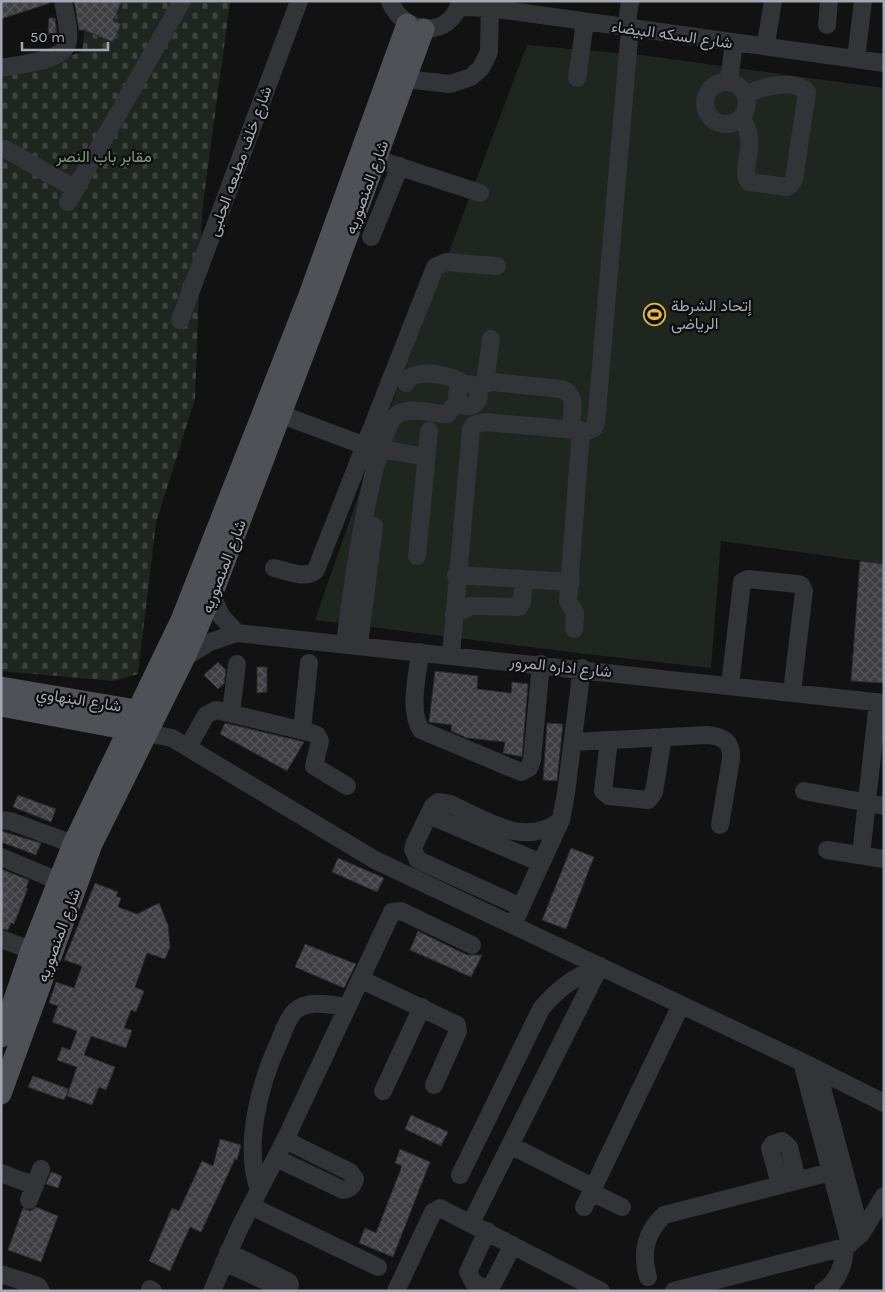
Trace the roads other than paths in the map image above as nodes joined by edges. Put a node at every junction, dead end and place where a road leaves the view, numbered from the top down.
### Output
1 (63, 1) edge
2 (182, 1) edge
3 (299, 1) edge
4 (390, 1) edge
5 (526, 1) edge
6 (773, 1) edge
7 (829, 1) edge
8 (864, 1) edge
9 (460, 4) edge
10 (490, 5) edge
11 (629, 15) edge
12 (585, 22) junction
13 (826, 25) dead end
14 (416, 26) junction
15 (767, 37) junction
16 (734, 42) junction
17 (857, 50) junction
18 (884, 54) edge
19 (884, 63) edge
20 (1, 68) edge
21 (398, 77) junction
22 (577, 78) dead end
23 (728, 82) junction
24 (746, 95) junction
25 (741, 117) junction
26 (5, 149) dead end
27 (369, 156) junction
28 (400, 166) junction
29 (480, 193) dead end
30 (371, 237) dead end
31 (497, 266) dead end
32 (180, 320) dead end
33 (491, 339) dead end
34 (406, 383) dead end
35 (470, 388) junction
36 (272, 411) junction
37 (577, 424) junction
38 (429, 431) dead end
39 (380, 449) junction
40 (426, 457) junction
41 (417, 556) dead end
42 (274, 568) dead end
43 (465, 576) junction
44 (524, 579) junction
45 (571, 582) junction
46 (212, 595) junction
47 (471, 606) junction
48 (454, 614) junction
49 (190, 623) junction
50 (574, 629) dead end
51 (237, 632) junction
52 (352, 644) junction
53 (420, 652) junction
54 (451, 655) junction
55 (185, 657) junction
56 (309, 663) dead end
57 (237, 664) dead end
58 (541, 664) junction
59 (582, 668) junction
60 (730, 685) junction
61 (1, 687) edge
62 (792, 692) junction
63 (881, 702) edge
64 (1, 706) edge
65 (232, 713) junction
66 (141, 721) junction
67 (302, 730) junction
68 (663, 737) junction
69 (609, 740) junction
70 (191, 742) junction
71 (573, 742) junction
72 (878, 761) edge
73 (347, 786) dead end
74 (804, 791) dead end
75 (875, 804) edge
76 (429, 815) junction
77 (477, 816) junction
78 (1, 820) edge
79 (561, 820) junction
80 (720, 824) dead end
81 (469, 832) junction
82 (73, 844) junction
83 (827, 850) dead end
84 (861, 855) junction
85 (1, 857) edge
86 (884, 859) edge
87 (542, 863) junction
88 (393, 868) junction
89 (58, 881) junction
90 (521, 907) junction
91 (512, 925) junction
92 (1, 939) edge
93 (472, 945) dead end
94 (31, 950) junction
95 (600, 966) junction
96 (360, 979) junction
97 (681, 1004) junction
98 (346, 1007) junction
99 (422, 1007) junction
100 (6, 1044) edge
101 (809, 1066) junction
102 (434, 1085) dead end
103 (383, 1092) dead end
104 (1, 1094) edge
105 (884, 1103) edge
106 (285, 1140) junction
107 (510, 1144) junction
108 (276, 1158) junction
109 (42, 1169) dead end
110 (1, 1172) edge
111 (831, 1172) junction
112 (460, 1175) dead end
113 (797, 1180) junction
114 (780, 1184) junction
115 (260, 1190) junction
116 (590, 1195) junction
117 (884, 1196) edge
118 (251, 1206) junction
119 (854, 1206) junction
120 (622, 1207) dead end
121 (471, 1223) junction
122 (486, 1232) junction
123 (852, 1242) junction
124 (513, 1245) junction
125 (378, 1267) dead end
126 (1, 1274) edge
127 (648, 1277) dead end
128 (41, 1291) edge
129 (212, 1291) edge
130 (396, 1291) edge
131 (489, 1291) edge
132 (601, 1291) edge
133 (674, 1291) edge
134 (823, 1291) edge

1 - 20 street
2 - 26 street
3 - 32 street, شارع خلف مطبعه الحلبى
4 - 14 street
5 - 11 street, شارع السكه البيضاء
6 - 15 street
7 - 13 street
8 - 17 street
9 - 10 street, شارع السكه البيضاء
9 - 14 street
10 - 12 street, شارع السكه البيضاء
10 - 21 street
11 - 12 street, شارع السكه البيضاء
11 - 15 street, شارع السكه البيضاء
11 - 16 street, شارع السكه البيضاء
11 - 37 street
12 - 22 street
14 - 21 main road, شارع المنصوريه
15 - 17 street, شارع السكه البيضاء
16 - 19 street, شارع السكه البيضاء
16 - 23 street
17 - 18 street, شارع السكه البيضاء
21 - 27 main road, شارع المنصوريه
23 - 24 street
23 - 25 street
24 - 25 street
24 - 25 street
27 - 28 street
27 - 36 main road, شارع المنصوريه
28 - 29 street
28 - 30 street
31 - 39 street
33 - 35 street
34 - 35 street
35 - 37 street
35 - 39 street
36 - 39 street
36 - 46 main road, شارع المنصوريه
36 - 49 main road, شارع المنصوريه
37 - 43 street
37 - 45 street
38 - 40 street
39 - 40 street
39 - 42 street
39 - 52 street
40 - 41 street
43 - 44 street
43 - 47 street
43 - 48 street
44 - 45 street
44 - 47 street
45 - 50 street
46 - 49 main road, شارع المنصوريه
46 - 51 street
47 - 48 street
48 - 54 street
49 - 55 main road, شارع المنصوريه
49 - 66 main road, شارع المنصوريه
51 - 52 street, شارع اداره المرور
51 - 55 street, شارع اداره المرور
52 - 53 street, شارع اداره المرور
53 - 54 street, شارع اداره المرور
53 - 58 street
54 - 58 street, شارع اداره المرور
55 - 66 main road, شارع المنصوريه
56 - 67 street
57 - 65 street
58 - 59 street, شارع اداره المرور
59 - 60 street, شارع اداره المرور
59 - 71 street
60 - 62 street, شارع اداره المرور
60 - 62 street
61 - 66 main road, شارع البنهاوي
62 - 63 street, شارع اداره المرور
63 - 72 street
64 - 66 main road, شارع البنهاوي
65 - 67 street
65 - 70 street
66 - 70 street
66 - 82 main road, شارع المنصوريه
66 - 88 street
66 - 100 main road, شارع المنصوريه
67 - 73 street
68 - 69 street
68 - 69 street
68 - 80 street
69 - 71 street
70 - 88 street
71 - 79 street
72 - 75 street
74 - 75 street
75 - 84 street
76 - 77 street
76 - 81 street
76 - 90 street
77 - 79 street
77 - 81 street
78 - 82 street
79 - 87 street
81 - 87 street
82 - 89 main road, شارع المنصوريه
83 - 84 street
84 - 86 street
85 - 89 street
87 - 90 street
88 - 91 street
89 - 94 main road, شارع المنصوريه
90 - 91 street
91 - 95 street
92 - 94 street
93 - 96 street
94 - 100 main road, شارع المنصوريه
95 - 97 street
95 - 107 street
95 - 112 street
96 - 98 street
96 - 99 street
97 - 101 street
97 - 116 street
98 - 106 street
98 - 115 street
99 - 102 street
99 - 103 street
100 - 104 main road, شارع المنصوريه
101 - 105 street
101 - 111 street
101 - 119 street
106 - 108 street
106 - 108 street
107 - 116 street
107 - 121 street
108 - 115 street
109 - 110 street
111 - 113 street
111 - 123 street
113 - 114 street
113 - 114 street
114 - 127 street
115 - 118 street
116 - 120 street
117 - 119 street
117 - 123 street
118 - 125 street
118 - 129 street
119 - 123 street
121 - 122 street
121 - 130 street
122 - 124 street
122 - 131 street
123 - 133 street
123 - 134 street
124 - 131 street
124 - 132 street
126 - 128 street

